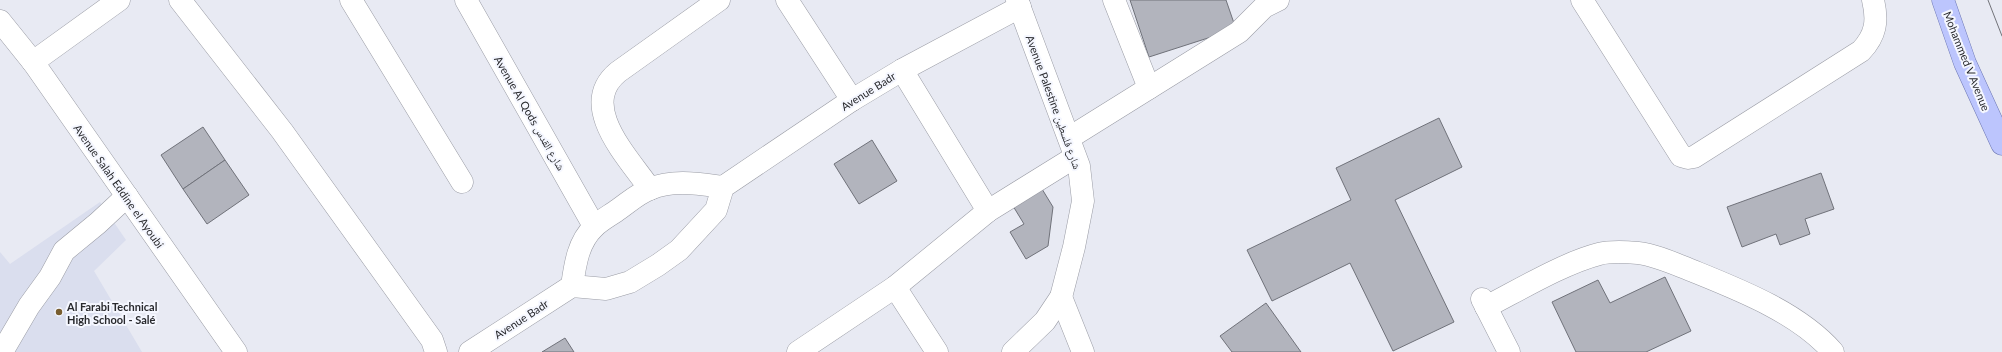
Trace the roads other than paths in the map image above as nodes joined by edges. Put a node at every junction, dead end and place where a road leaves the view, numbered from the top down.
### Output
1 (119, 0) edge
2 (180, 0) edge
3 (351, 0) edge
4 (466, 0) edge
5 (718, 0) edge
6 (787, 0) edge
7 (1114, 0) edge
8 (1278, 0) edge
9 (1582, 0) edge
10 (1873, 0) edge
11 (1943, 0) edge
12 (1018, 3) edge
13 (0, 21) edge
14 (33, 62) junction
15 (902, 70) junction
16 (1149, 88) junction
17 (852, 100) junction
18 (2002, 144) edge
19 (1072, 148) junction
20 (462, 182) dead end
21 (723, 187) junction
22 (650, 189) junction
23 (127, 196) junction
24 (988, 211) junction
25 (594, 226) junction
26 (572, 286) junction
27 (895, 288) junction
28 (1061, 297) junction
29 (2, 352) edge
30 (236, 352) edge
31 (436, 352) edge
32 (470, 352) edge
33 (798, 352) edge
34 (937, 352) edge
35 (1013, 352) edge
36 (1083, 352) edge
37 (1509, 352) edge
38 (1834, 352) edge

1 - 14 street
2 - 31 street
3 - 20 street
4 - 25 street, Avenue Al Qods شارع القدس
5 - 22 street
6 - 17 street
7 - 16 street
8 - 16 street
9 - 10 street
11 - 18 main road, Mohammed V Avenue
12 - 15 street, Avenue Badr
12 - 19 street, Avenue Palestine شارع فلسطين
13 - 14 street, Avenue Salah Eddine el Ayoubi
14 - 23 street, Avenue Salah Eddine el Ayoubi
15 - 17 street, Avenue Badr
15 - 24 street
16 - 19 street
17 - 21 street, Avenue Badr
19 - 24 street
19 - 28 street, Avenue Palestine شارع فلسطين
21 - 22 street
21 - 26 street
22 - 25 street
23 - 29 street
23 - 30 street, Avenue Salah Eddine el Ayoubi
24 - 27 street
25 - 26 street
26 - 32 street, Avenue Badr
27 - 33 street
27 - 34 street
28 - 35 street, Avenue Palestine شارع فلسطين
28 - 36 street
37 - 38 street

